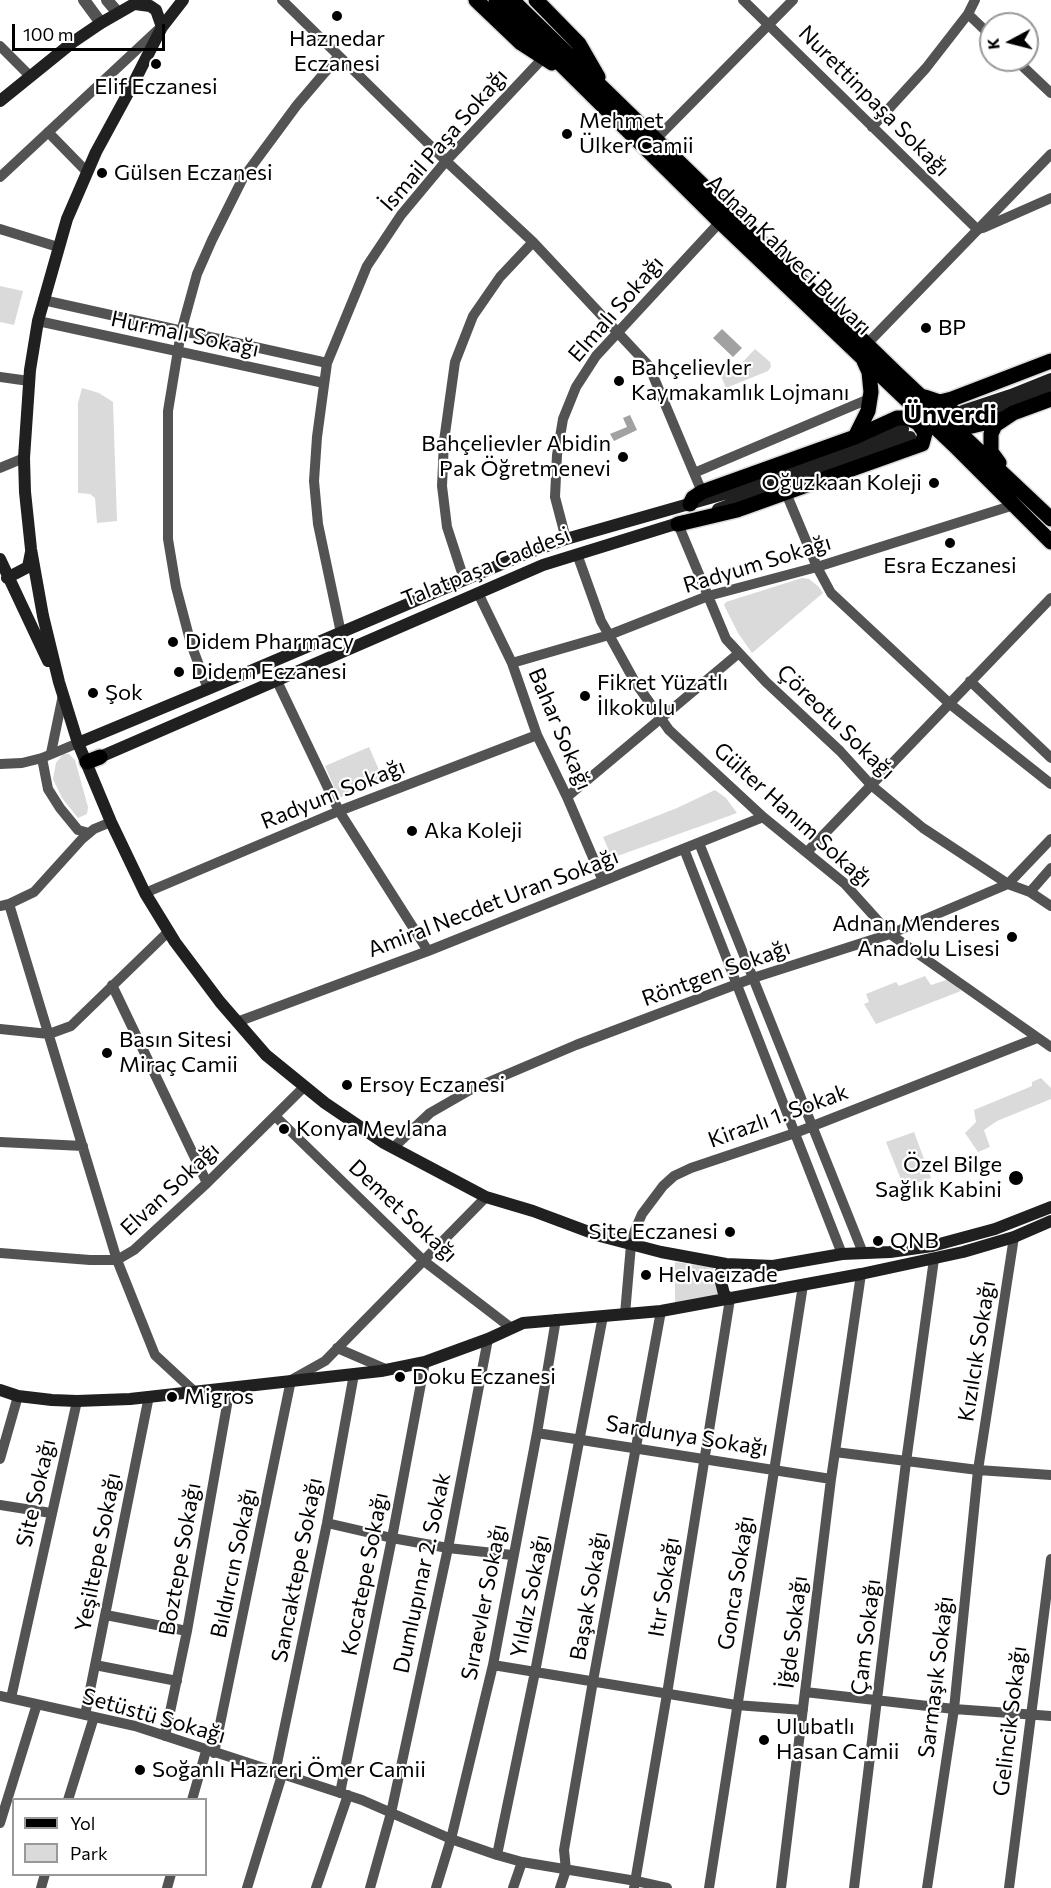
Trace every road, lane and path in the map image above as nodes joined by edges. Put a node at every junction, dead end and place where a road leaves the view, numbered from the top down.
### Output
1 (84, 0) edge
2 (107, 0) edge
3 (183, 0) edge
4 (282, 0) edge
5 (476, 0) edge
6 (496, 0) edge
7 (512, 0) edge
8 (536, 0) edge
9 (743, 0) edge
10 (793, 0) edge
11 (975, 0) edge
12 (138, 2) edge
13 (118, 13) junction
14 (968, 14) junction
15 (101, 23) junction
16 (979, 25) edge
17 (769, 26) junction
18 (162, 27) junction
19 (0, 46) edge
20 (338, 57) junction
21 (543, 58) junction
22 (570, 72) junction
23 (1029, 72) edge
24 (30, 76) junction
25 (607, 92) junction
26 (1051, 93) edge
27 (0, 101) edge
28 (872, 127) junction
29 (48, 132) junction
30 (655, 140) junction
31 (1051, 154) edge
32 (446, 161) junction
33 (87, 172) junction
34 (0, 177) edge
35 (1051, 198) edge
36 (720, 222) junction
37 (0, 229) edge
38 (978, 230) junction
39 (533, 242) junction
40 (58, 247) junction
41 (43, 300) junction
42 (38, 321) junction
43 (181, 332) junction
44 (617, 333) junction
45 (850, 345) junction
46 (866, 345) junction
47 (178, 353) junction
48 (1051, 361) edge
49 (327, 363) junction
50 (0, 377) edge
51 (1051, 379) edge
52 (29, 381) junction
53 (324, 383) junction
54 (916, 392) junction
55 (1051, 392) edge
56 (871, 398) junction
57 (952, 399) junction
58 (1051, 399) edge
59 (1003, 418) junction
60 (912, 436) junction
61 (855, 437) junction
62 (954, 445) junction
63 (24, 458) junction
64 (0, 468) edge
65 (694, 473) junction
66 (1014, 482) junction
67 (702, 492) junction
68 (786, 493) junction
69 (690, 504) junction
70 (1014, 505) junction
71 (1051, 519) edge
72 (678, 524) junction
73 (566, 539) junction
74 (1051, 542) edge
75 (32, 549) junction
76 (578, 554) junction
77 (0, 559) edge
78 (817, 567) junction
79 (464, 579) junction
80 (4, 580) edge
81 (478, 593) junction
82 (708, 596) junction
83 (1051, 598) edge
84 (341, 633) junction
85 (609, 635) junction
86 (739, 653) junction
87 (512, 663) junction
88 (276, 679) junction
89 (970, 681) junction
90 (59, 682) junction
91 (208, 689) junction
92 (63, 695) junction
93 (950, 704) junction
94 (661, 718) junction
95 (537, 735) junction
96 (78, 743) junction
97 (46, 755) junction
98 (1051, 758) edge
99 (93, 759) junction
100 (0, 764) edge
101 (1051, 784) edge
102 (871, 785) junction
103 (567, 797) junction
104 (339, 811) junction
105 (763, 817) junction
106 (111, 822) junction
107 (89, 833) junction
108 (1051, 839) edge
109 (699, 843) junction
110 (684, 849) junction
111 (807, 852) junction
112 (1051, 868) edge
113 (603, 881) junction
114 (1008, 884) junction
115 (1030, 892) junction
116 (145, 893) junction
117 (5, 905) edge
118 (1051, 906) edge
119 (168, 932) junction
120 (890, 934) junction
121 (428, 951) junction
122 (753, 978) junction
123 (112, 985) junction
124 (737, 985) junction
125 (237, 1022) junction
126 (0, 1029) edge
127 (49, 1034) junction
128 (1037, 1038) junction
129 (1051, 1047) edge
130 (304, 1087) junction
131 (275, 1116) junction
132 (812, 1126) junction
133 (795, 1133) junction
134 (0, 1142) edge
135 (83, 1146) junction
136 (394, 1148) junction
137 (207, 1183) junction
138 (486, 1197) junction
139 (1051, 1207) edge
140 (1051, 1221) edge
141 (1009, 1224) junction
142 (1014, 1237) junction
143 (631, 1245) junction
144 (0, 1253) edge
145 (842, 1254) junction
146 (863, 1254) junction
147 (934, 1259) junction
148 (117, 1260) junction
149 (424, 1261) junction
150 (726, 1264) junction
151 (861, 1274) junction
152 (803, 1285) junction
153 (730, 1299) junction
154 (661, 1311) junction
155 (625, 1314) junction
156 (603, 1316) junction
157 (556, 1319) junction
158 (510, 1328) junction
159 (488, 1339) junction
160 (338, 1348) junction
161 (325, 1361) junction
162 (425, 1362) junction
163 (388, 1370) junction
164 (354, 1374) junction
165 (324, 1377) junction
166 (291, 1380) junction
167 (230, 1388) junction
168 (0, 1390) edge
169 (196, 1393) junction
170 (18, 1396) junction
171 (149, 1396) junction
172 (77, 1401) junction
173 (537, 1433) junction
174 (580, 1440) junction
175 (635, 1448) junction
176 (835, 1452) junction
177 (0, 1459) edge
178 (705, 1459) junction
179 (906, 1462) junction
180 (774, 1470) junction
181 (978, 1470) junction
182 (1051, 1475) edge
183 (831, 1479) junction
184 (0, 1505) edge
185 (51, 1514) junction
186 (327, 1523) junction
187 (392, 1538) junction
188 (448, 1548) junction
189 (512, 1555) junction
190 (1051, 1559) edge
191 (106, 1615) junction
192 (187, 1631) junction
193 (95, 1665) junction
194 (493, 1665) junction
195 (535, 1672) junction
196 (177, 1681) junction
197 (593, 1681) junction
198 (805, 1692) junction
199 (667, 1694) junction
200 (5, 1697) edge
201 (878, 1701) junction
202 (37, 1704) junction
203 (736, 1705) junction
204 (954, 1709) junction
205 (803, 1710) junction
206 (1031, 1715) junction
207 (89, 1716) junction
208 (1051, 1716) edge
209 (165, 1736) junction
210 (210, 1752) junction
211 (278, 1774) junction
212 (344, 1794) junction
213 (68, 1798) edge
214 (193, 1798) edge
215 (391, 1813) junction
216 (0, 1823) edge
217 (451, 1839) junction
218 (496, 1855) junction
219 (522, 1862) junction
220 (566, 1870) junction
221 (635, 1884) edge
222 (247, 1888) edge
223 (316, 1888) edge
224 (370, 1888) edge
225 (436, 1888) edge
226 (513, 1888) edge
227 (560, 1888) edge
228 (668, 1888) edge
229 (709, 1888) edge
230 (781, 1888) edge
231 (854, 1888) edge
232 (927, 1888) edge
233 (1009, 1888) edge

1 - 15 street
2 - 13 street
3 - 18 main road
4 - 20 street
5 - 21 main road
6 - 22 main road, Adnan Kahveci Bulvarı
7 - 25 main road, Adnan Kahveci Bulvarı
8 - 25 main road
9 - 17 street, Nurettinpaşa Sokağı
10 - 17 street
11 - 14 street
12 - 13 main road
12 - 18 main road
13 - 15 main road
14 - 16 street
14 - 28 street
15 - 24 main road
17 - 28 street, Nurettinpaşa Sokağı
17 - 30 street
18 - 29 street
18 - 33 main road
19 - 24 street
20 - 32 street
20 - 43 street
21 - 22 main road
21 - 32 street, İsmail Paşa Sokağı
22 - 36 main road, Adnan Kahveci Bulvarı
23 - 26 street
24 - 27 main road
25 - 30 main road, Adnan Kahveci Bulvarı
28 - 38 street, Nurettinpaşa Sokağı
29 - 33 street
29 - 34 street
30 - 46 main road, Adnan Kahveci Bulvarı
31 - 38 street
32 - 39 street
32 - 49 street, İsmail Paşa Sokağı
33 - 40 main road
35 - 38 street
36 - 44 street, Elmalı Sokağı
36 - 45 main road, Adnan Kahveci Bulvarı
37 - 40 street
38 - 46 street
39 - 44 street
39 - 79 street
40 - 41 main road
41 - 42 main road
41 - 43 street, Hurmalı Sokağı
42 - 47 street, Hurmalı Sokağı
42 - 52 main road
43 - 47 street
43 - 49 street, Hurmalı Sokağı
44 - 65 street
44 - 73 street, Elmalı Sokağı
45 - 56 main road
45 - 62 main road, Adnan Kahveci Bulvarı
46 - 54 main road, Adnan Kahveci Bulvarı
47 - 53 street, Hurmalı Sokağı
47 - 91 street
48 - 57 main road
49 - 53 street, İsmail Paşa Sokağı
50 - 52 street
51 - 55 main road
52 - 63 main road
53 - 84 street, İsmail Paşa Sokağı
54 - 57 main road
54 - 66 main road, Adnan Kahveci Bulvarı
56 - 61 main road
56 - 65 street
57 - 59 main road
58 - 59 main road
59 - 66 main road
60 - 61 main road
60 - 62 main road
60 - 68 main road
60 - 69 main road, Talatpaşa Caddesi
60 - 72 main road, Talatpaşa Caddesi
61 - 67 main road
62 - 70 main road, Adnan Kahveci Bulvarı
63 - 64 street
63 - 75 main road
65 - 67 street
66 - 71 main road, Adnan Kahveci Bulvarı
67 - 69 main road
68 - 72 main road
68 - 78 street
69 - 73 main road, Talatpaşa Caddesi
70 - 74 main road, Adnan Kahveci Bulvarı
70 - 78 street, Radyum Sokağı
72 - 76 main road, Talatpaşa Caddesi
72 - 82 street, Çöreotu Sokağı
73 - 79 main road, Talatpaşa Caddesi
75 - 80 main road
75 - 90 main road
76 - 81 main road, Talatpaşa Caddesi
76 - 85 street, Gülter Hanım Sokağı
77 - 80 main road
78 - 82 street, Radyum Sokağı
78 - 93 street
79 - 84 main road, Talatpaşa Caddesi
80 - 90 main road
81 - 87 street, Bahar Sokağı
81 - 88 main road, Talatpaşa Caddesi
82 - 85 street, Radyum Sokağı
82 - 86 street, Çöreotu Sokağı
83 - 89 street
84 - 91 main road, Talatpaşa Caddesi
85 - 87 street, Radyum Sokağı
85 - 94 street, Gülter Hanım Sokağı
86 - 94 street
86 - 102 street, Çöreotu Sokağı
87 - 95 street, Bahar Sokağı
88 - 99 main road, Talatpaşa Caddesi
88 - 104 street
89 - 93 street
89 - 98 street
90 - 92 main road
91 - 96 main road, Talatpaşa Caddesi
92 - 96 main road
92 - 97 street
93 - 101 street
93 - 102 street
94 - 103 street
94 - 105 street, Gülter Hanım Sokağı
95 - 103 street, Bahar Sokağı
95 - 104 street, Radyum Sokağı
96 - 97 street
96 - 99 main road
97 - 100 street
97 - 107 street
99 - 106 main road
102 - 111 street
102 - 114 street, Çöreotu Sokağı
103 - 113 street, Bahar Sokağı
104 - 116 street, Radyum Sokağı
104 - 121 street
105 - 109 street, Amiral Necdet Uran Sokağı
105 - 111 street, Gülter Hanım Sokağı
106 - 107 street
106 - 116 main road
107 - 117 street
108 - 114 street, Röntgen Sokağı
109 - 110 street, Amiral Necdet Uran Sokağı
109 - 122 street
110 - 113 street, Amiral Necdet Uran Sokağı
110 - 124 street
111 - 120 street, Gülter Hanım Sokağı
112 - 115 street
113 - 121 street, Amiral Necdet Uran Sokağı
114 - 115 street, Çöreotu Sokağı
114 - 120 street, Röntgen Sokağı
115 - 118 street, Çöreotu Sokağı
116 - 119 main road
117 - 127 street
119 - 123 street
119 - 125 main road
120 - 122 street, Röntgen Sokağı
120 - 128 street, Gülter Hanım Sokağı
121 - 125 street, Amiral Necdet Uran Sokağı
122 - 124 street, Röntgen Sokağı
122 - 132 street
123 - 127 street
123 - 137 street
124 - 133 street
124 - 136 street, Röntgen Sokağı
125 - 130 main road
126 - 127 street
127 - 135 street
128 - 129 street, Gülter Hanım Sokağı
128 - 132 street, Kirazlı 1. Sokak
130 - 131 street, Elvan Sokağı
130 - 136 main road
131 - 137 street, Elvan Sokağı
131 - 149 street, Demet Sokağı
132 - 133 street, Kirazlı 1. Sokak
132 - 146 street
133 - 143 street, Kirazlı 1. Sokak
133 - 145 street
134 - 135 street
135 - 148 street
136 - 138 main road
137 - 148 street, Elvan Sokağı
138 - 143 main road
138 - 149 street
139 - 141 main road
140 - 142 main road
141 - 142 main road
141 - 146 main road
142 - 147 main road
142 - 181 street, Kızılcık Sokağı
143 - 150 main road
143 - 155 street, Kirazlı 1. Sokak
144 - 148 street, Elvan Sokağı
145 - 146 main road
145 - 150 main road
146 - 151 main road
147 - 151 main road
147 - 179 street, Çam Sokağı
148 - 169 street
149 - 158 street, Demet Sokağı
149 - 160 street
150 - 153 main road
151 - 152 main road
151 - 176 street, İğde Sokağı
152 - 153 main road
152 - 180 street, Gonca Sokağı
153 - 154 main road
153 - 178 street, Itır Sokağı
154 - 155 main road
154 - 175 street, Başak Sokağı
155 - 156 main road
156 - 157 main road
156 - 174 street, Yıldız Sokağı
157 - 158 main road
157 - 173 street, Sıraevler Sokağı
158 - 159 main road
159 - 162 main road
159 - 188 street, Dumlupınar 2. Sokak
160 - 161 street
160 - 163 street
161 - 165 street
161 - 166 street
162 - 163 main road
162 - 187 street, Kocatepe Sokağı
163 - 164 main road
164 - 165 main road
164 - 186 street, Sancaktepe Sokağı
165 - 166 main road
166 - 167 main road
166 - 210 street, Bıldırcın Sokağı
167 - 169 main road
167 - 192 street, Boztepe Sokağı
168 - 170 main road
169 - 171 main road
170 - 172 main road
170 - 177 street
171 - 172 main road
171 - 191 street, Yeşiltepe Sokağı
172 - 185 street, Site Sokağı
173 - 174 street, Sardunya Sokağı
173 - 189 street, Sıraevler Sokağı
174 - 175 street, Sardunya Sokağı
174 - 195 street, Yıldız Sokağı
175 - 178 street, Sardunya Sokağı
175 - 197 street, Başak Sokağı
176 - 179 street
176 - 183 street, İğde Sokağı
178 - 180 street, Sardunya Sokağı
178 - 199 street, Itır Sokağı
179 - 181 street
179 - 201 street, Çam Sokağı
180 - 183 street, Sardunya Sokağı
180 - 203 street, Gonca Sokağı
181 - 182 street
181 - 204 street, Sarmaşık Sokağı
183 - 198 street, İğde Sokağı
184 - 185 street
185 - 200 street, Site Sokağı
186 - 187 street
186 - 211 street, Sancaktepe Sokağı
187 - 188 street
187 - 212 street, Kocatepe Sokağı
188 - 189 street
188 - 215 street, Dumlupınar 2. Sokak
189 - 194 street, Sıraevler Sokağı
190 - 206 street, Gelincik Sokağı
191 - 192 street
191 - 193 street, Yeşiltepe Sokağı
192 - 196 street, Boztepe Sokağı
193 - 196 street
193 - 207 street, Yeşiltepe Sokağı
194 - 195 street
194 - 217 street, Sıraevler Sokağı
195 - 197 street
195 - 218 street, Yıldız Sokağı
196 - 209 street, Boztepe Sokağı
197 - 199 street
197 - 220 street, Başak Sokağı
198 - 201 street
198 - 205 street, İğde Sokağı
199 - 203 street
199 - 221 street, Itır Sokağı
200 - 202 street, Setüstü Sokağı
201 - 204 street
201 - 231 street, Çam Sokağı
202 - 207 street, Setüstü Sokağı
202 - 216 street
203 - 205 street
203 - 229 street, Gonca Sokağı
204 - 206 street
204 - 232 street, Sarmaşık Sokağı
205 - 230 street, İğde Sokağı
206 - 208 street
206 - 233 street, Gelincik Sokağı
207 - 209 street, Setüstü Sokağı
207 - 213 street, Yeşiltepe Sokağı
209 - 210 street, Setüstü Sokağı
210 - 211 street, Setüstü Sokağı
210 - 214 street, Bıldırcın Sokağı
211 - 212 street, Setüstü Sokağı
211 - 222 street, Sancaktepe Sokağı
212 - 215 street, Setüstü Sokağı
212 - 223 street, Kocatepe Sokağı
215 - 217 street, Setüstü Sokağı
215 - 224 street, Dumlupınar 2. Sokak
217 - 218 street, Setüstü Sokağı
217 - 225 street, Sıraevler Sokağı
218 - 219 street
219 - 220 street
219 - 226 street
220 - 221 street
220 - 227 street, Başak Sokağı
221 - 228 street

